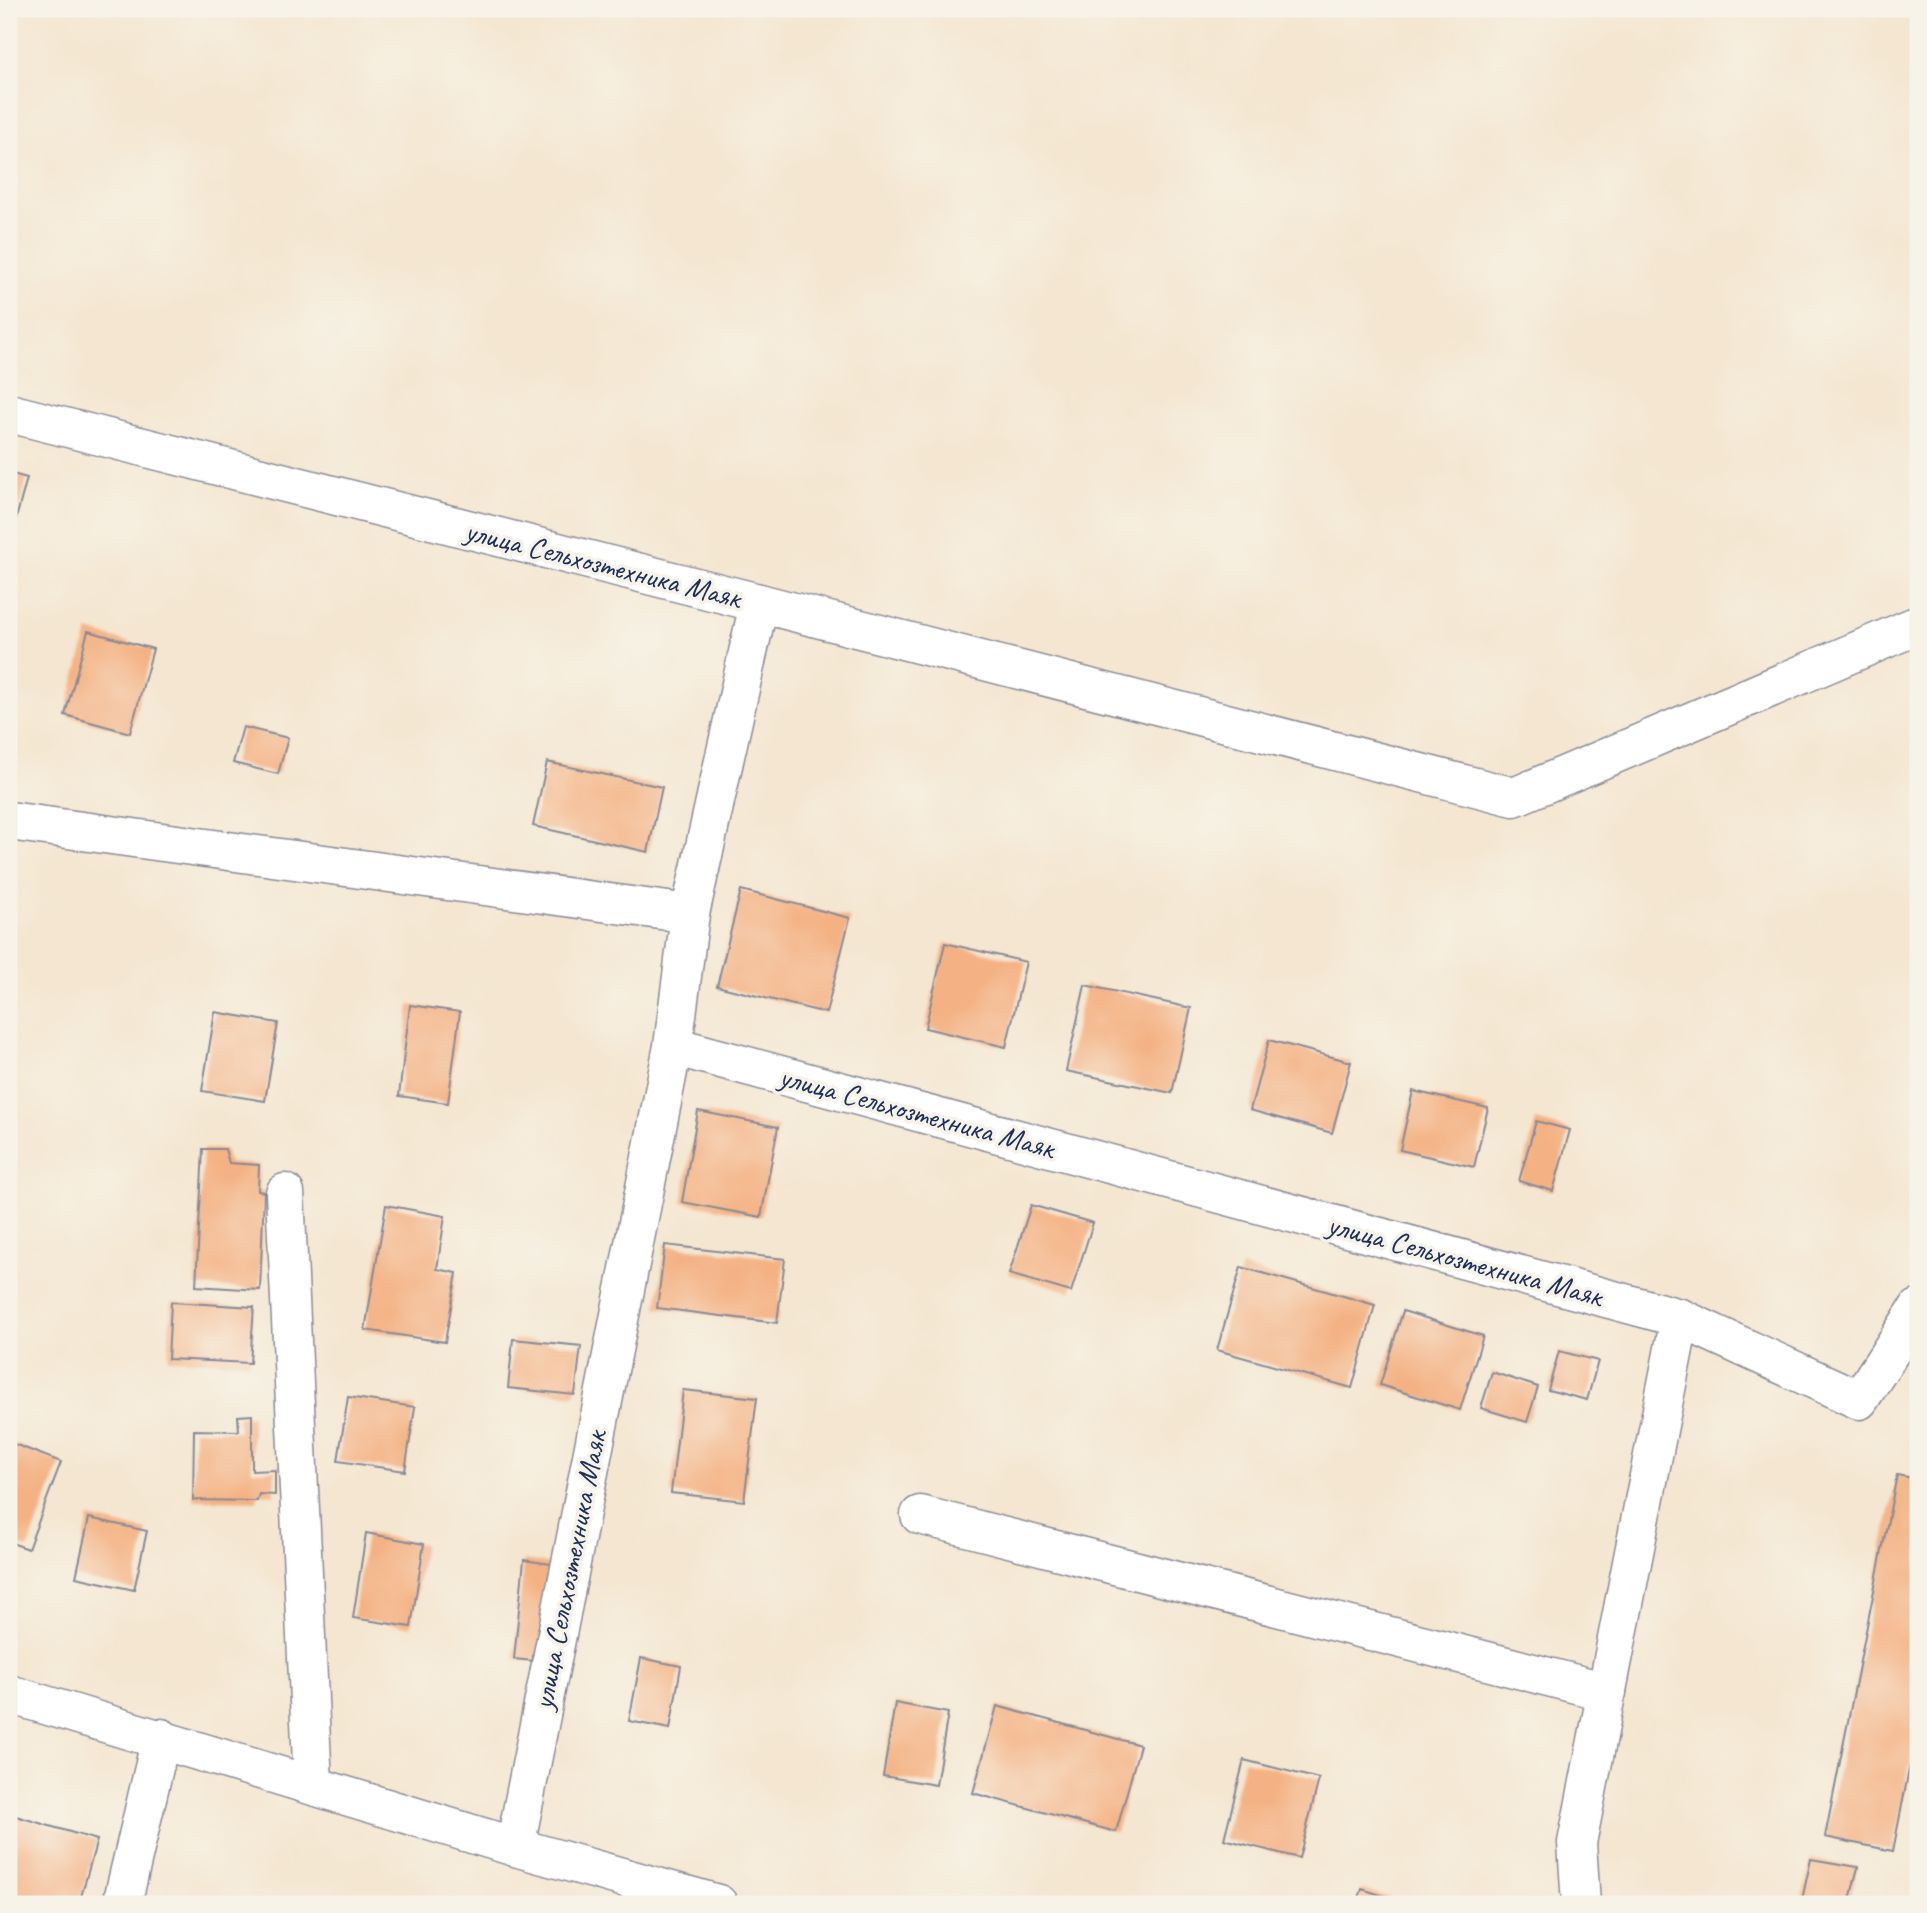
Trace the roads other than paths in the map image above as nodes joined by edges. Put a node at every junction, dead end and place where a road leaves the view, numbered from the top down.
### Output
1 (9, 413) edge
2 (759, 603) junction
3 (1918, 625) edge
4 (9, 821) edge
5 (690, 914) junction
6 (673, 1046) junction
7 (285, 1193) dead end
8 (1918, 1309) edge
9 (1680, 1318) junction
10 (920, 1515) dead end
11 (1607, 1692) junction
12 (9, 1694) edge
13 (161, 1738) junction
14 (313, 1784) junction
15 (515, 1847) junction
16 (122, 1904) edge
17 (718, 1904) edge
18 (1581, 1904) edge

1 - 2 street, улица Сельхозтехника Маяк
2 - 3 street
2 - 5 street, улица Сельхозтехника Маяк
4 - 5 street
5 - 6 street, улица Сельхозтехника Маяк
6 - 9 street, улица Сельхозтехника Маяк
6 - 15 street, улица Сельхозтехника Маяк
7 - 14 street
8 - 9 street, улица Сельхозтехника Маяк
9 - 11 street
10 - 11 street
11 - 18 street
12 - 13 street
13 - 14 street
13 - 16 street
14 - 15 street
15 - 17 street

